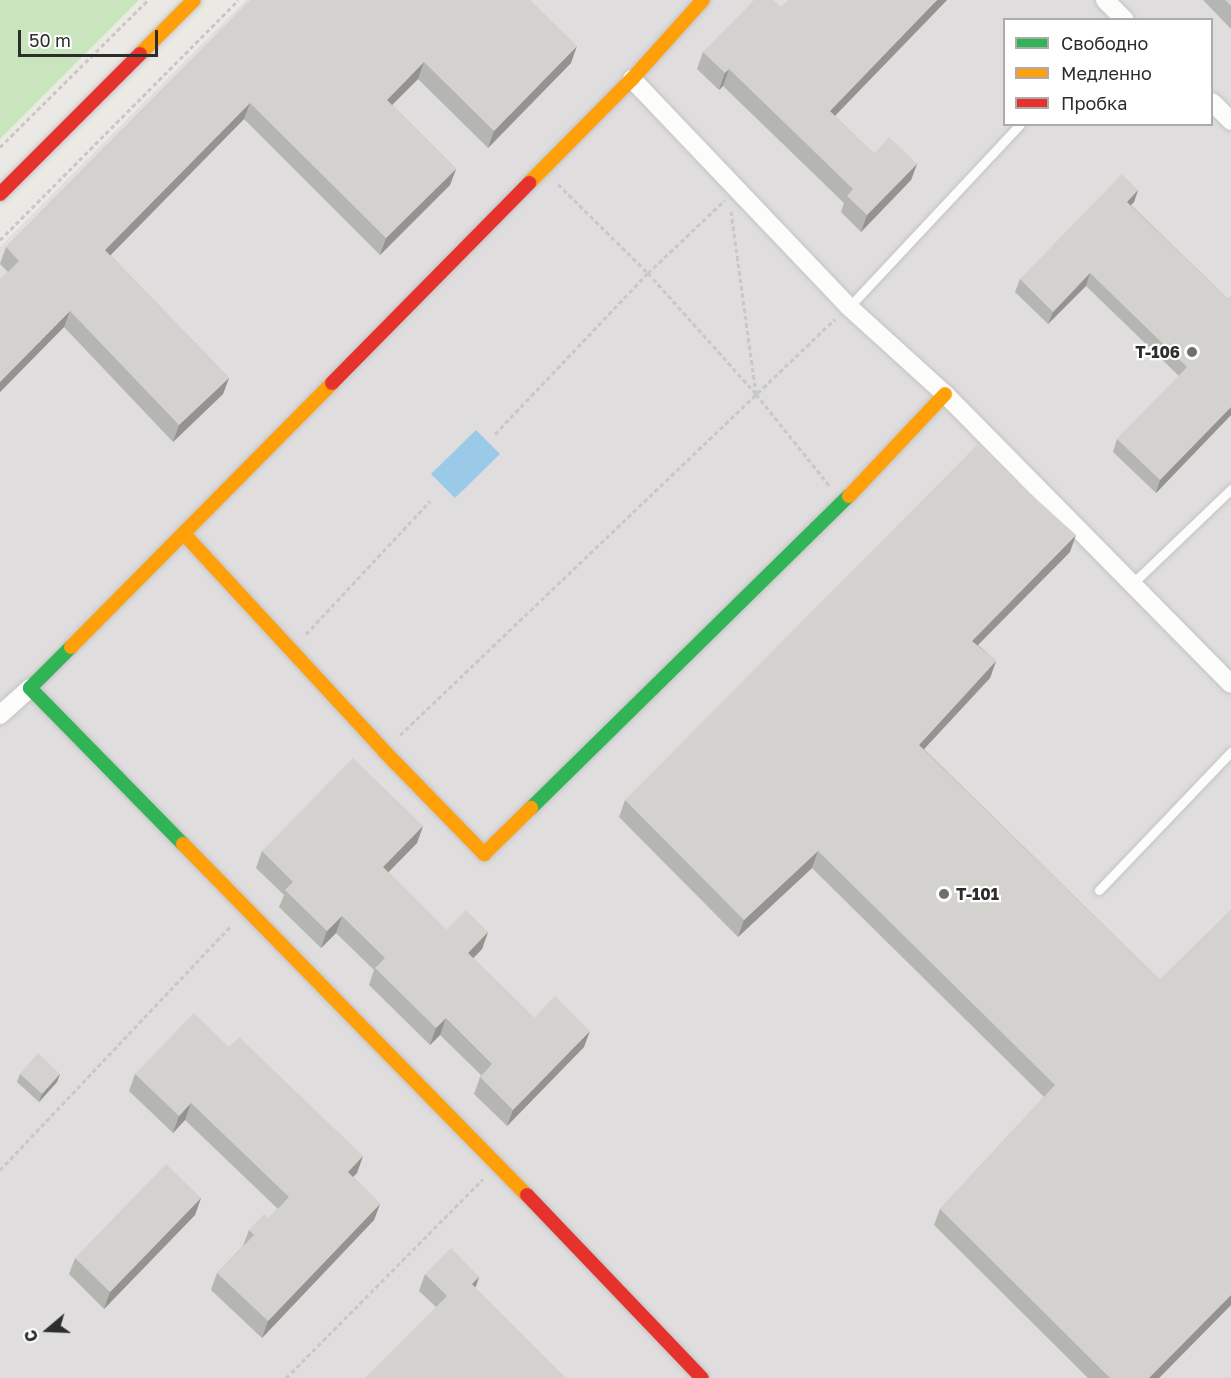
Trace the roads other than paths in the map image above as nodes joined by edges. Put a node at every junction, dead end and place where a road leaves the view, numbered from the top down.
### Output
1 (194, 0) edge
2 (704, 0) edge
3 (1105, 0) edge
4 (1122, 18) edge
5 (632, 79) junction
6 (1213, 103) edge
7 (1231, 121) edge
8 (1018, 126) edge
9 (0, 194) edge
10 (849, 307) junction
11 (945, 394) junction
12 (1231, 489) edge
13 (184, 534) junction
14 (1131, 585) junction
15 (1231, 684) edge
16 (30, 688) junction
17 (0, 715) edge
18 (1231, 752) edge
19 (1099, 890) dead end
20 (702, 1378) edge

1 - 9 street
2 - 5 street
3 - 4 street
5 - 10 street
5 - 13 street
6 - 7 street
8 - 10 lane
10 - 11 street
11 - 13 street
11 - 14 street
12 - 14 lane
13 - 16 street
14 - 15 street
16 - 17 street
16 - 20 street
18 - 19 lane

